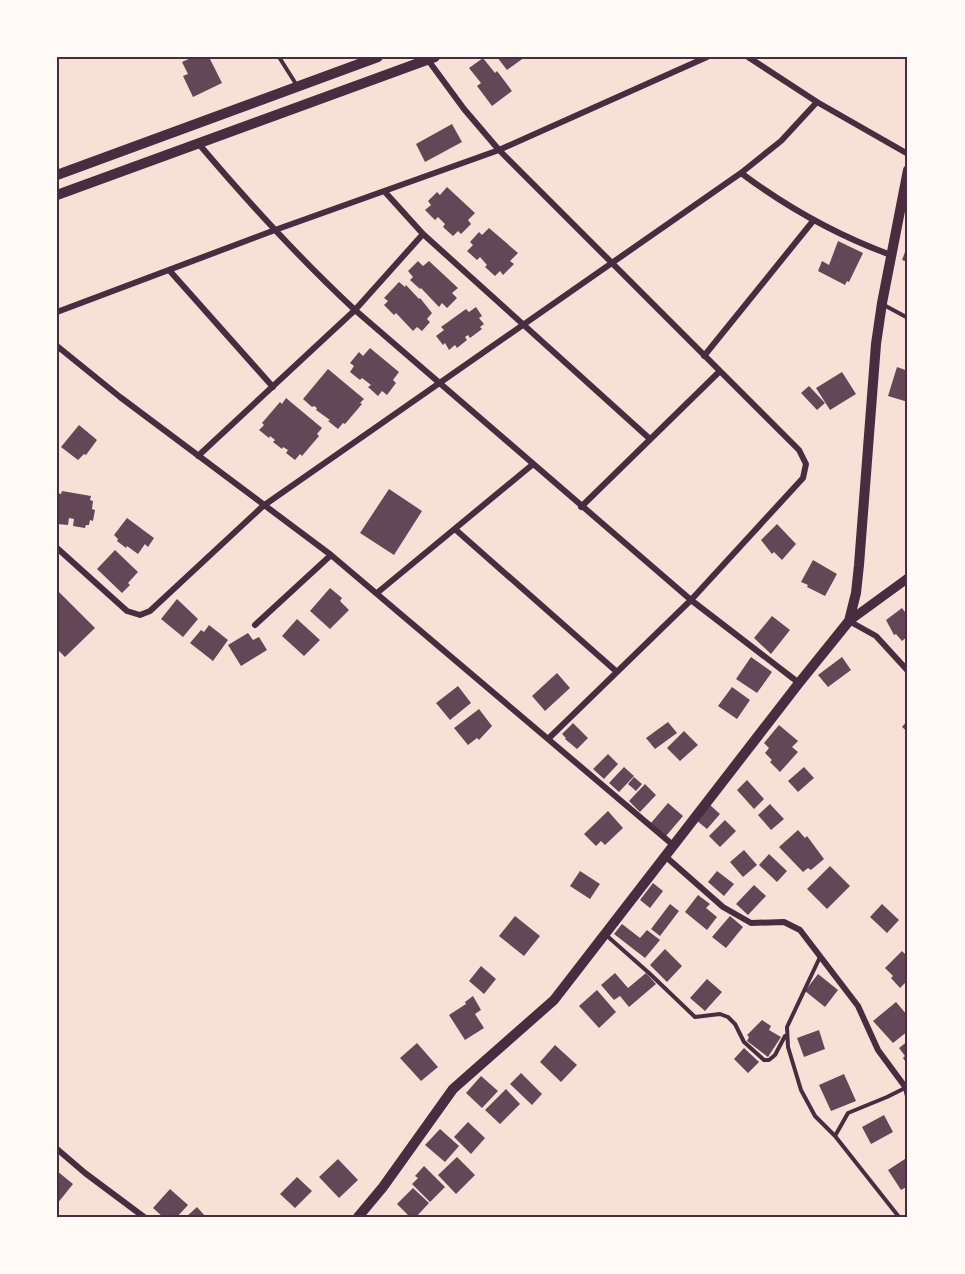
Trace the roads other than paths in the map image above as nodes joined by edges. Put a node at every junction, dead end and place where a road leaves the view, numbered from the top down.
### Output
1 (279, 57) edge
2 (378, 57) edge
3 (708, 57) edge
4 (748, 57) edge
5 (431, 59) edge
6 (297, 86) junction
7 (817, 102) junction
8 (198, 143) junction
9 (499, 150) junction
10 (908, 154) edge
11 (908, 170) edge
12 (741, 172) junction
13 (57, 175) edge
14 (385, 192) junction
15 (57, 195) edge
16 (813, 221) junction
17 (274, 230) junction
18 (423, 234) junction
19 (891, 255) junction
20 (611, 264) junction
21 (169, 270) junction
22 (882, 303) junction
23 (355, 310) junction
24 (57, 312) edge
25 (908, 318) edge
26 (522, 325) junction
27 (57, 346) edge
28 (704, 356) junction
29 (720, 371) junction
30 (439, 383) junction
31 (273, 387) junction
32 (650, 439) junction
33 (198, 456) junction
34 (532, 465) junction
35 (263, 506) junction
36 (581, 507) junction
37 (456, 530) junction
38 (57, 548) edge
39 (331, 555) junction
40 (908, 578) edge
41 (377, 593) junction
42 (691, 600) junction
43 (849, 621) junction
44 (255, 625) dead end
45 (908, 671) edge
46 (617, 672) junction
47 (799, 683) junction
48 (548, 739) junction
49 (673, 845) junction
50 (664, 856) junction
51 (605, 934) junction
52 (820, 957) junction
53 (786, 1035) junction
54 (907, 1087) edge
55 (908, 1096) edge
56 (835, 1136) junction
57 (57, 1149) edge
58 (144, 1217) edge
59 (358, 1217) edge
60 (899, 1217) edge

1 - 6 lane
2 - 6 main road
3 - 9 street
4 - 7 street
5 - 8 main road
5 - 9 street
6 - 13 main road
7 - 10 street
7 - 12 street
8 - 15 main road
8 - 17 street
9 - 14 street
9 - 20 street
11 - 19 main road
12 - 16 street
12 - 20 street
14 - 17 street
14 - 18 street
16 - 19 street
16 - 28 street
17 - 21 street
17 - 23 street
18 - 23 street
18 - 26 street
19 - 22 main road
20 - 26 street
20 - 28 street
21 - 24 street
21 - 31 street
22 - 25 lane
22 - 43 main road
23 - 30 street
23 - 31 street
26 - 30 street
26 - 32 street
27 - 33 street
28 - 29 street
29 - 32 street
29 - 42 street
30 - 34 street
30 - 35 street
31 - 33 street
32 - 36 street
33 - 35 street
34 - 36 street
34 - 37 street
35 - 38 street
35 - 39 street
36 - 42 street
37 - 41 street
37 - 46 street
39 - 41 street
39 - 44 street
40 - 43 street
41 - 48 street
42 - 46 street
42 - 47 street
43 - 45 street
43 - 47 main road
46 - 48 street
47 - 49 main road
48 - 49 street
49 - 50 main road
50 - 51 main road
50 - 52 street
51 - 53 lane
51 - 59 main road
52 - 53 lane
52 - 54 street
53 - 56 lane
54 - 55 street
54 - 56 lane
56 - 60 lane
57 - 58 street

